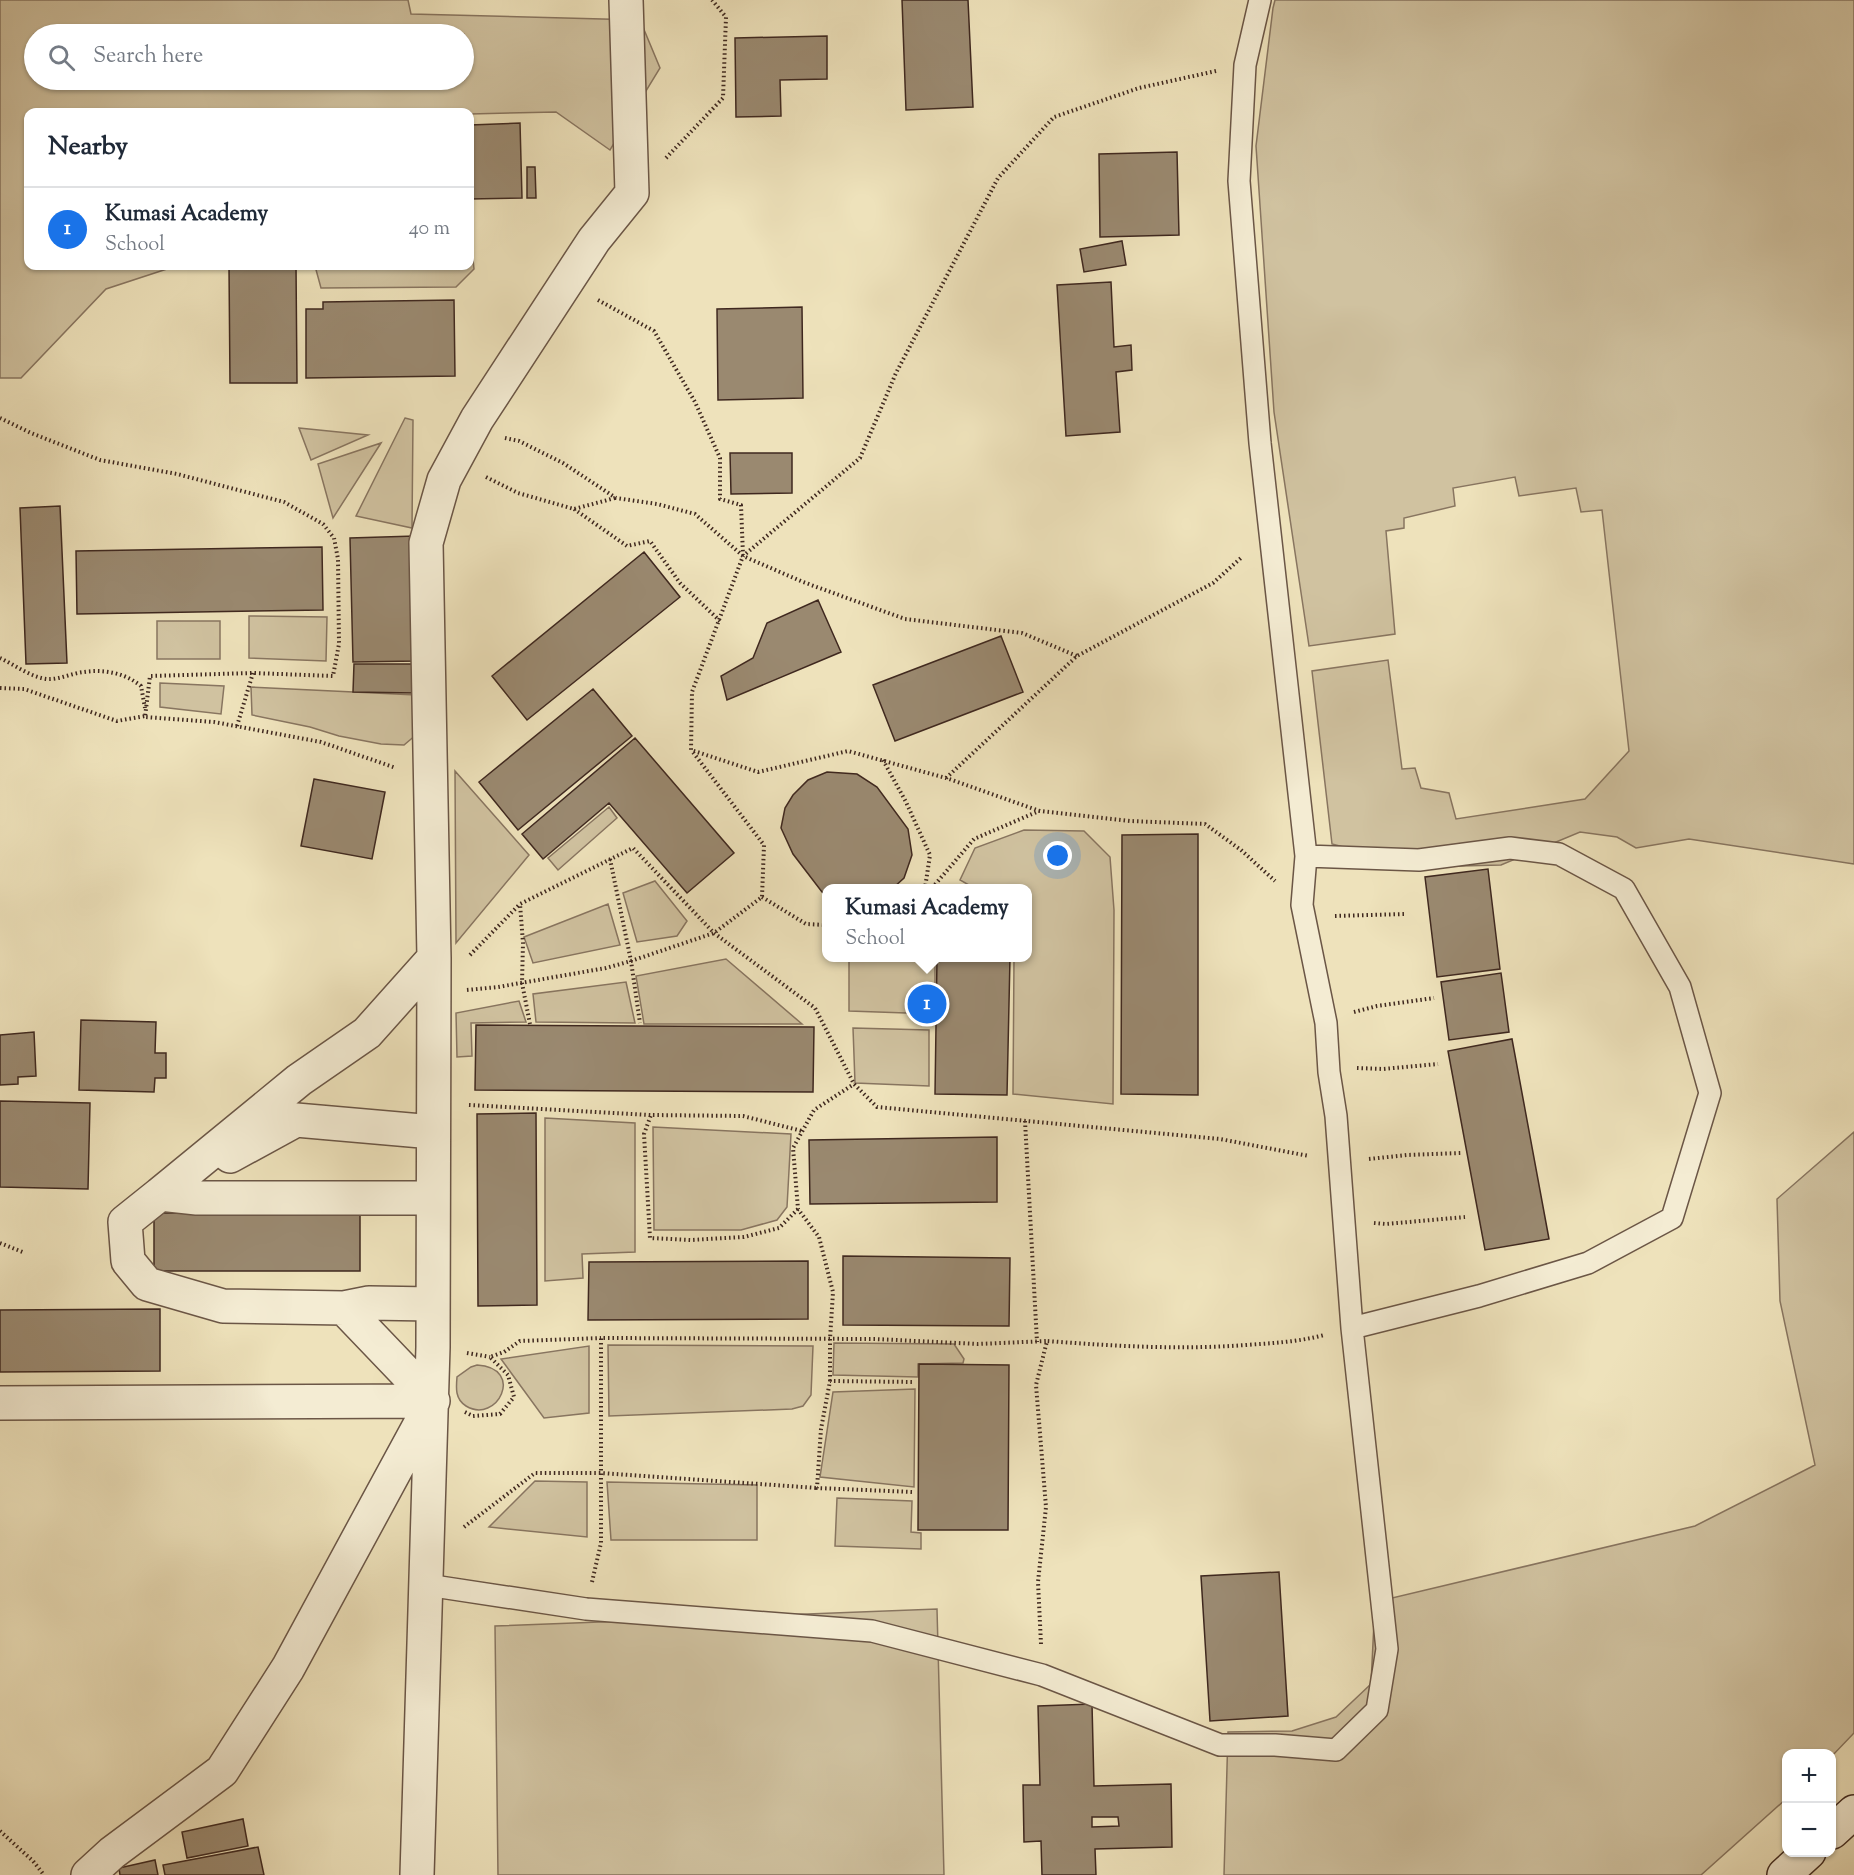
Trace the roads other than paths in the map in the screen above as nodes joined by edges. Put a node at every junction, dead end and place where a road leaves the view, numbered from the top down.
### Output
1 (626, 0) edge
2 (1260, 0) edge
3 (1306, 856) junction
4 (434, 958) junction
5 (433, 1117) junction
6 (160, 1194) junction
7 (433, 1198) junction
8 (433, 1304) junction
9 (344, 1308) junction
10 (1352, 1328) junction
11 (433, 1401) junction
12 (0, 1403) edge
13 (427, 1570) junction
14 (1854, 1812) edge
15 (1836, 1828) edge
16 (1804, 1857) edge
17 (88, 1875) edge
18 (417, 1875) edge
19 (1784, 1875) edge

1 - 4 street
2 - 3 lane
3 - 10 lane
3 - 10 lane
4 - 5 street
4 - 6 street
5 - 6 street
5 - 7 street
6 - 7 street
6 - 9 street
7 - 8 street
8 - 9 street
8 - 11 street
9 - 11 street
10 - 13 lane
11 - 12 street
11 - 13 street
11 - 17 street
13 - 18 street
14 - 15 street
16 - 19 street

